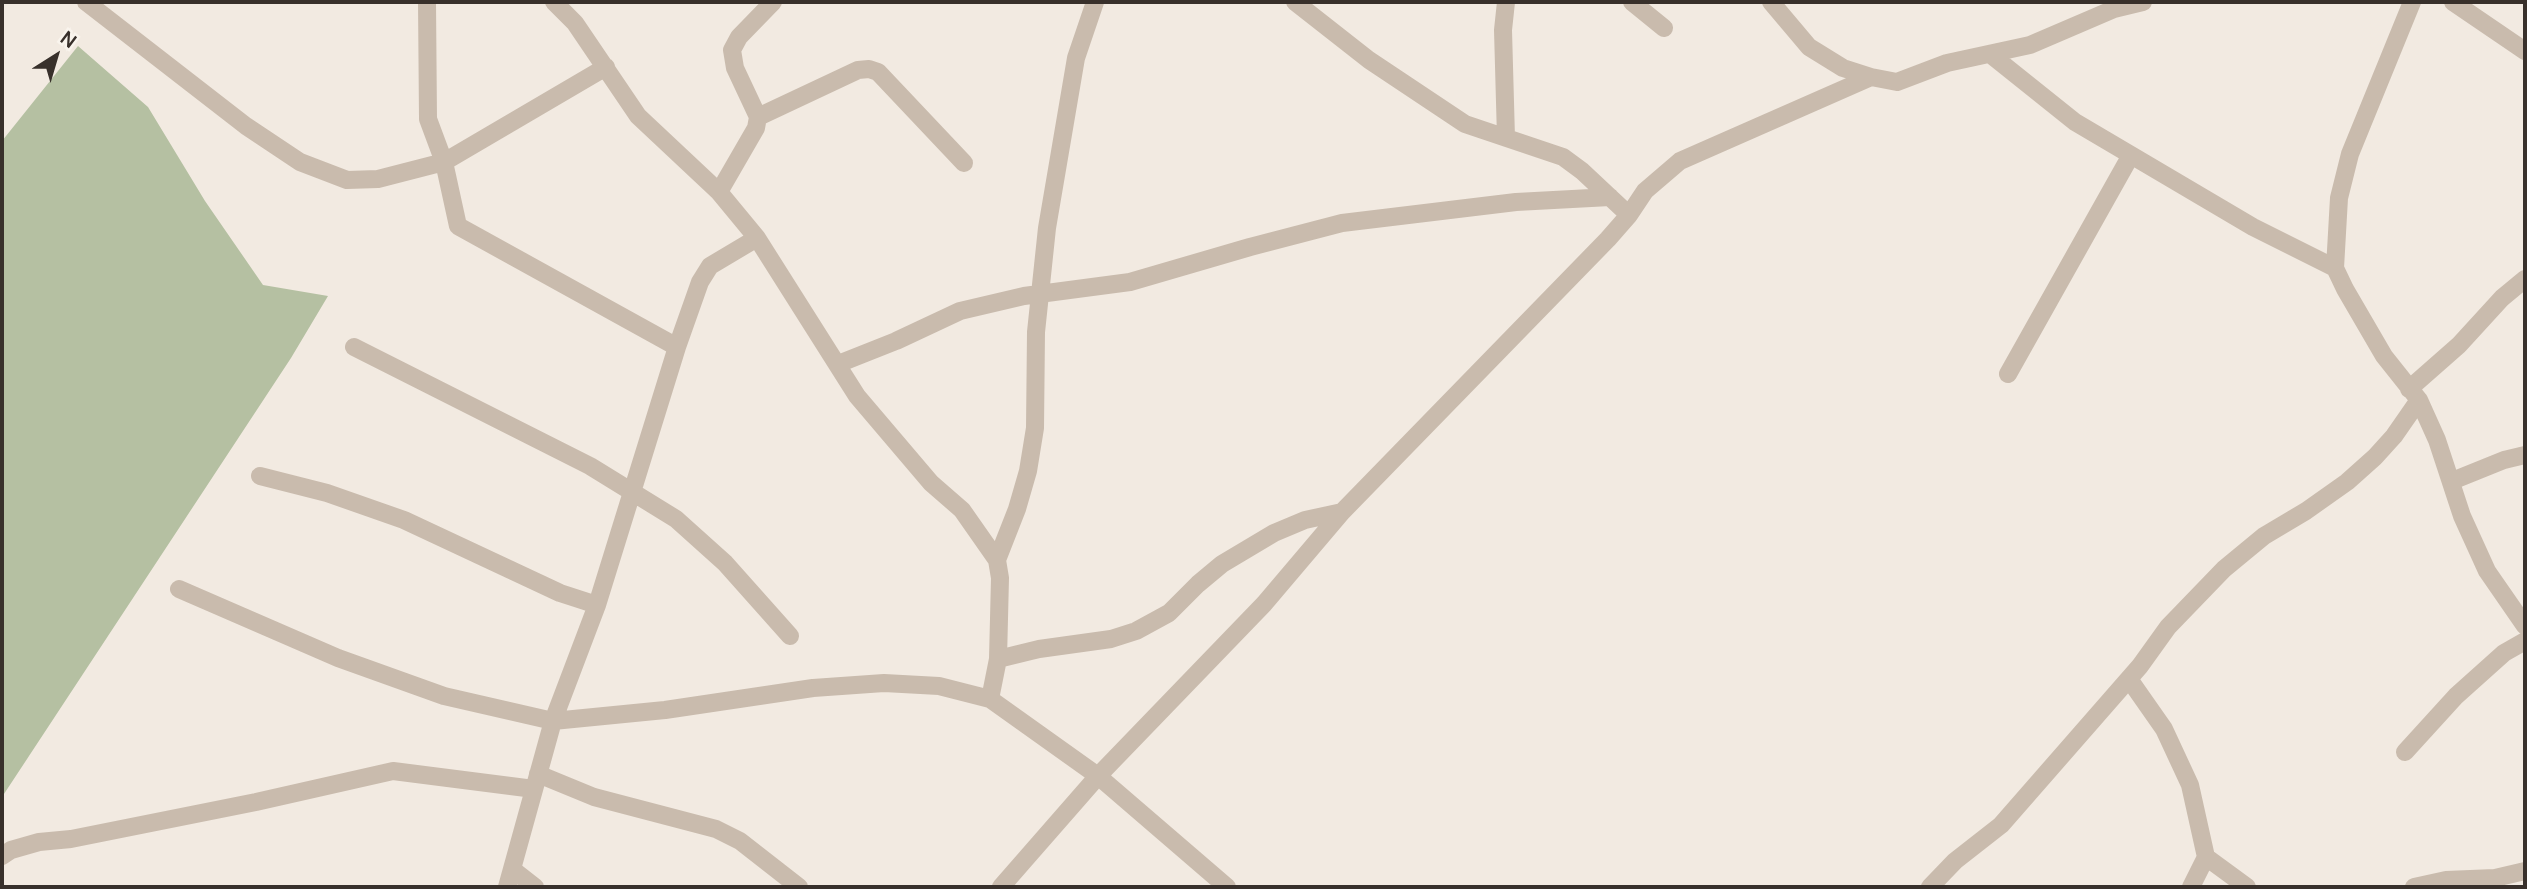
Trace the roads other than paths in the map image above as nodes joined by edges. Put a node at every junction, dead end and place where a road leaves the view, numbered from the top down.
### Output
1 (86, 2) edge
2 (427, 2) edge
3 (554, 2) edge
4 (773, 2) edge
5 (1095, 2) edge
6 (1295, 2) edge
7 (1506, 2) edge
8 (1632, 2) edge
9 (1771, 2) edge
10 (2143, 2) edge
11 (2412, 2) edge
12 (2453, 2) edge
13 (2114, 6) edge
14 (1664, 28) dead end
15 (2525, 51) edge
16 (1990, 54) junction
17 (606, 67) junction
18 (1871, 78) junction
19 (758, 117) junction
20 (1506, 138) junction
21 (2131, 155) junction
22 (444, 162) junction
23 (964, 163) dead end
24 (719, 192) junction
25 (1610, 197) junction
26 (1629, 215) junction
27 (757, 238) junction
28 (2335, 268) junction
29 (2525, 279) edge
30 (1040, 294) junction
31 (354, 347) dead end
32 (677, 347) junction
33 (838, 364) junction
34 (2008, 374) dead end
35 (2414, 394) junction
36 (2525, 455) edge
37 (260, 477) dead end
38 (2452, 481) junction
39 (632, 491) junction
40 (1342, 512) junction
41 (997, 560) junction
42 (179, 589) dead end
43 (597, 606) junction
44 (2525, 626) edge
45 (790, 636) dead end
46 (2525, 641) edge
47 (998, 659) junction
48 (2129, 678) junction
49 (990, 699) junction
50 (553, 721) junction
51 (2405, 752) dead end
52 (1098, 776) junction
53 (536, 782) junction
54 (2, 856) edge
55 (2206, 858) junction
56 (512, 869) junction
57 (2525, 871) edge
58 (507, 887) edge
59 (535, 887) edge
60 (799, 887) edge
61 (1001, 887) edge
62 (1227, 887) edge
63 (1930, 887) edge
64 (2191, 887) edge
65 (2246, 887) edge
66 (2414, 887) edge

1 - 22 street
2 - 22 street
3 - 17 street
4 - 19 street
5 - 30 street
6 - 20 street
7 - 20 street
8 - 14 street
9 - 18 street
10 - 13 street
11 - 28 street
12 - 15 street
13 - 16 street
16 - 18 street
16 - 21 street
17 - 22 street
17 - 24 street
18 - 26 street
19 - 23 street
19 - 24 street
20 - 25 street
21 - 28 street
21 - 34 street
22 - 32 street
24 - 27 street
25 - 26 street
25 - 30 street
26 - 40 street
27 - 32 street
27 - 33 street
28 - 35 street
29 - 35 street
30 - 33 street
30 - 41 street
31 - 39 street
32 - 39 street
33 - 41 street
35 - 38 street
35 - 48 street
36 - 38 street
37 - 43 street
38 - 44 street
39 - 43 street
39 - 45 street
40 - 47 street
40 - 52 street
41 - 47 street
42 - 50 street
43 - 50 street
46 - 51 street
47 - 49 street
48 - 55 street
48 - 63 street
49 - 50 street
49 - 52 street
50 - 53 street
52 - 61 street
52 - 62 street
53 - 54 street
53 - 56 street
53 - 60 street
55 - 64 street
55 - 65 street
56 - 58 street
56 - 59 street
57 - 66 street

